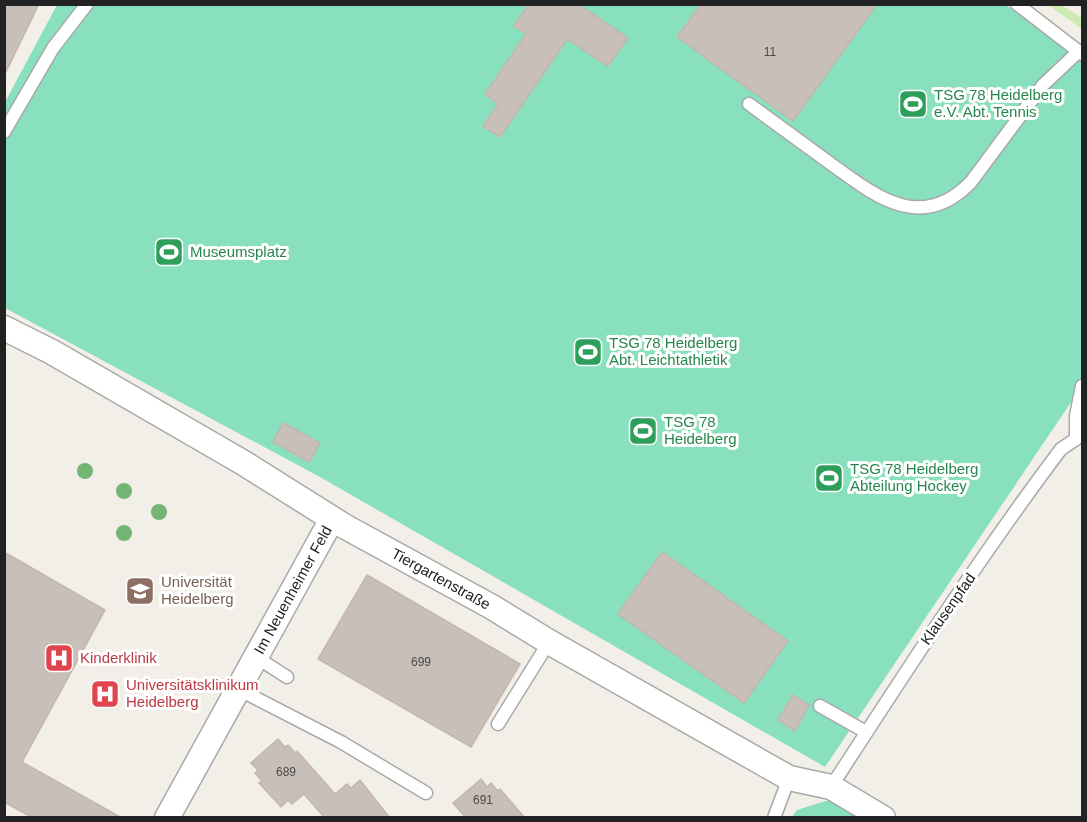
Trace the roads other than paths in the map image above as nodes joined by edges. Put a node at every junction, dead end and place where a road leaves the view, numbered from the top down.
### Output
1 (87, 4) edge
2 (1017, 4) edge
3 (1081, 52) edge
4 (748, 104) dead end
5 (4, 132) edge
6 (4, 328) edge
7 (1083, 386) edge
8 (1079, 439) edge
9 (332, 519) junction
10 (549, 642) junction
11 (256, 657) junction
12 (288, 677) dead end
13 (238, 689) junction
14 (820, 706) dead end
15 (498, 724) dead end
16 (866, 732) junction
17 (789, 778) junction
18 (831, 787) junction
19 (426, 793) dead end
20 (167, 818) edge
21 (774, 818) edge
22 (883, 818) edge

1 - 5 lane
2 - 3 lane
3 - 4 lane
6 - 9 street, Tiergartenstraße
7 - 8 lane
8 - 16 lane, Klausenpfad
9 - 10 street, Tiergartenstraße
9 - 11 street, Im Neuenheimer Feld
10 - 15 lane
10 - 17 street, Tiergartenstraße
11 - 12 lane
11 - 13 street, Im Neuenheimer Feld
13 - 19 lane
13 - 20 street, Im Neuenheimer Feld
14 - 16 lane
16 - 18 lane, Klausenpfad
17 - 18 street, Tiergartenstraße
17 - 21 lane
18 - 22 street, Tiergartenstraße

